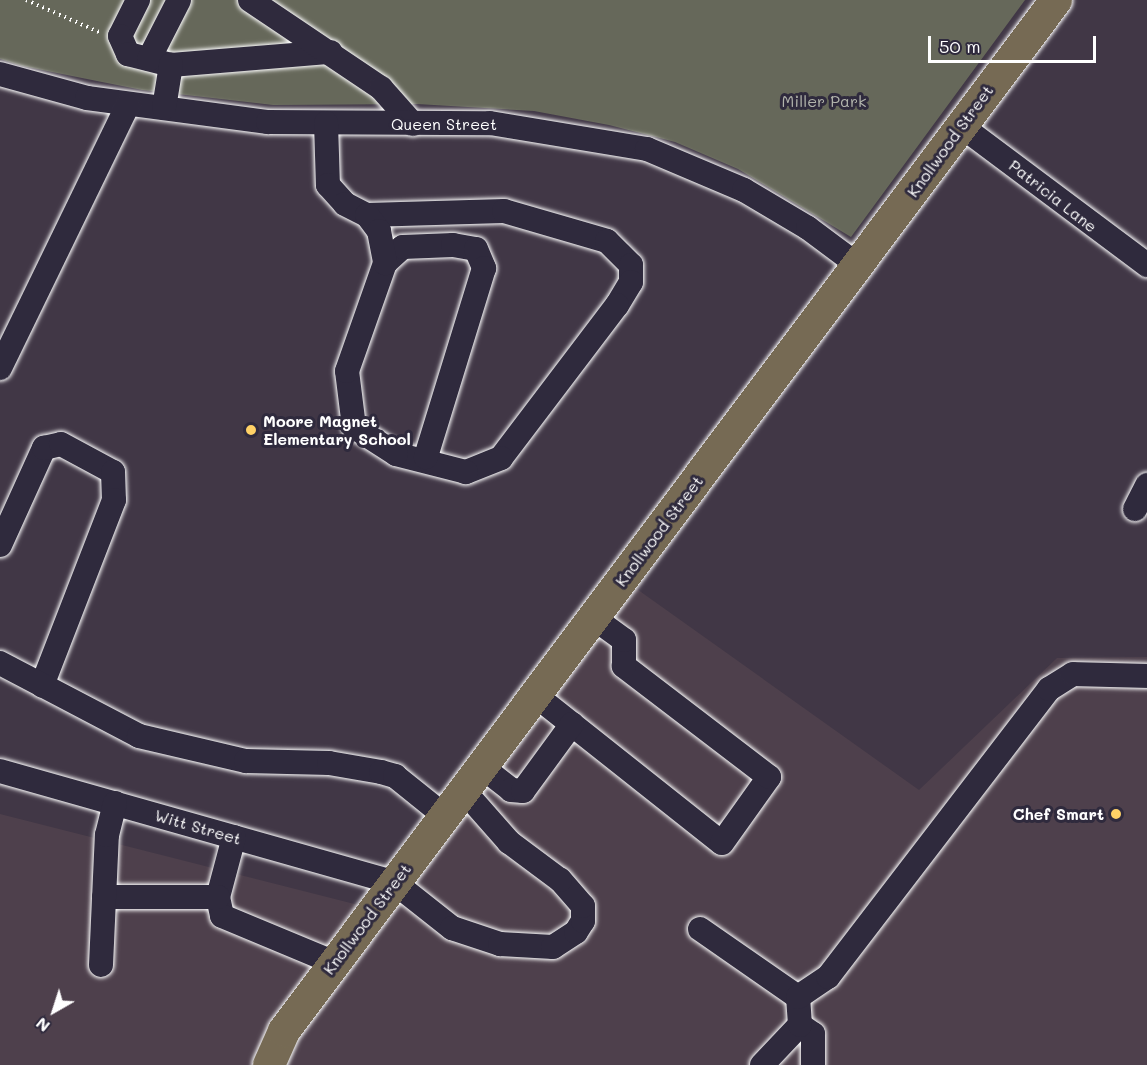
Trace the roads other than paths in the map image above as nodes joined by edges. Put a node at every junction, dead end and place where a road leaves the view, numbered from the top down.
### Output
1 (138, 0) edge
2 (179, 0) edge
3 (250, 0) edge
4 (1056, 0) edge
5 (330, 52) junction
6 (160, 62) junction
7 (0, 74) edge
8 (128, 104) junction
9 (164, 108) junction
10 (326, 123) junction
11 (413, 124) junction
12 (960, 125) junction
13 (485, 212) junction
14 (367, 215) junction
15 (476, 249) junction
16 (385, 263) junction
17 (1147, 265) edge
18 (859, 266) junction
19 (0, 368) edge
20 (426, 457) junction
21 (1147, 485) edge
22 (1135, 509) dead end
23 (0, 545) edge
24 (594, 618) junction
25 (0, 663) edge
26 (1147, 676) edge
27 (42, 686) junction
28 (536, 695) junction
29 (572, 724) junction
30 (0, 771) edge
31 (473, 779) junction
32 (115, 803) junction
33 (445, 816) junction
34 (234, 837) junction
35 (395, 883) junction
36 (104, 897) junction
37 (218, 897) junction
38 (700, 929) dead end
39 (334, 963) junction
40 (101, 964) dead end
41 (798, 997) junction
42 (800, 1025) junction
43 (269, 1065) edge
44 (762, 1065) edge
45 (813, 1065) edge

1 - 6 street
2 - 6 street
3 - 5 street
4 - 12 main road, Knollwood Street
5 - 6 street
5 - 11 street
6 - 9 street
7 - 8 street, Queen Street
8 - 9 street, Queen Street
8 - 19 street
9 - 10 street, Queen Street
10 - 11 street, Queen Street
10 - 14 street
11 - 18 street, Queen Street
12 - 17 street, Patricia Lane
12 - 18 main road, Knollwood Street
13 - 14 street
13 - 15 street
13 - 20 street
14 - 16 street
15 - 16 street
15 - 20 street
16 - 20 street
18 - 24 main road, Knollwood Street
21 - 22 street
23 - 27 street
24 - 28 main road, Knollwood Street
24 - 29 street
25 - 27 street
26 - 41 street
27 - 33 street
28 - 29 street
28 - 31 main road, Knollwood Street
29 - 31 street
30 - 32 street, Witt Street
31 - 33 main road, Knollwood Street
31 - 35 street
32 - 34 street, Witt Street
32 - 36 street
33 - 35 main road, Knollwood Street
34 - 35 street, Witt Street
34 - 37 street
35 - 39 main road, Knollwood Street
36 - 37 street
36 - 40 street
37 - 39 street
38 - 41 street
39 - 43 main road, Knollwood Street
41 - 42 street
42 - 44 street
42 - 45 street

